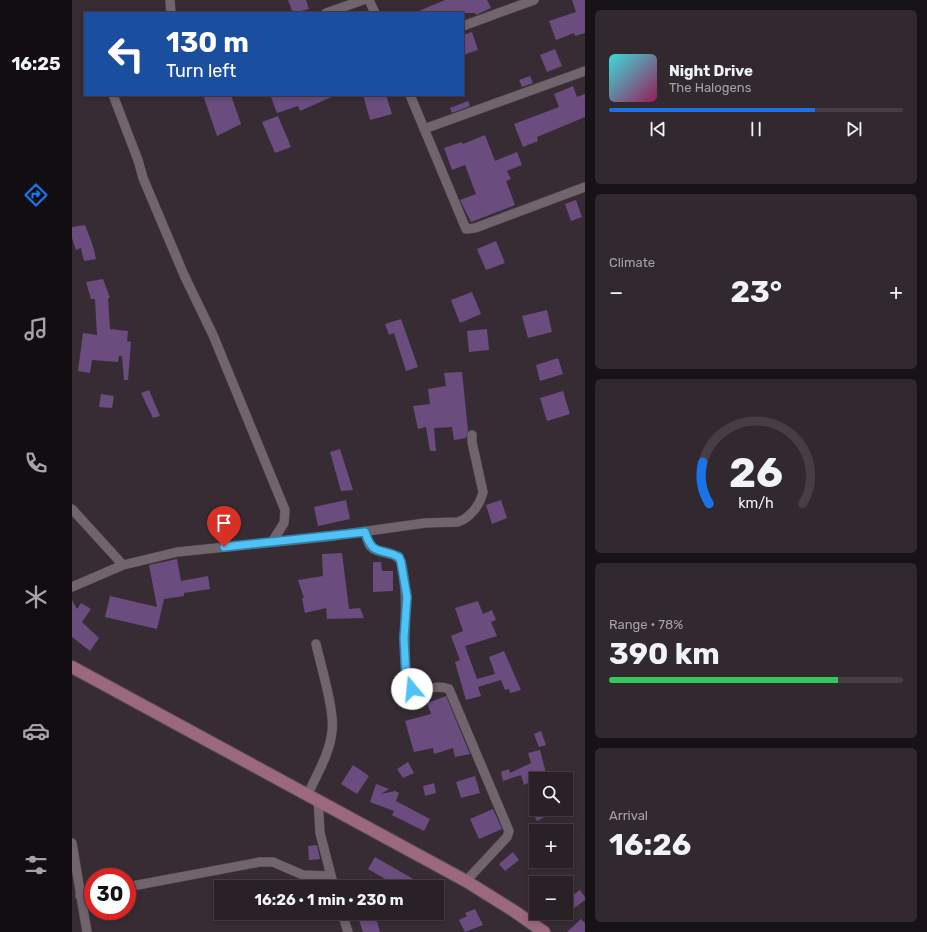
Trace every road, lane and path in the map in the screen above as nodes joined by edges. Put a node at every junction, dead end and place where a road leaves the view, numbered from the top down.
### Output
1 (170, 0) edge
2 (363, 0) edge
3 (369, 0) edge
4 (534, 0) edge
5 (171, 12) edge
6 (329, 12) edge
7 (375, 12) edge
8 (464, 26) edge
9 (585, 71) edge
10 (113, 96) edge
11 (410, 96) edge
12 (424, 129) junction
13 (585, 187) edge
14 (472, 435) dead end
15 (72, 509) edge
16 (365, 532) junction
17 (272, 542) junction
18 (122, 565) junction
19 (72, 587) edge
20 (316, 644) dead end
21 (72, 667) edge
22 (313, 797) junction
23 (72, 843) edge
24 (330, 876) junction
25 (331, 880) edge
26 (466, 881) junction
27 (136, 885) edge
28 (84, 895) edge
29 (80, 896) junction
30 (344, 920) edge
31 (86, 932) edge
32 (348, 932) edge
33 (544, 932) edge

1 - 5 street
2 - 6 street
3 - 7 street
4 - 8 street
9 - 12 street
10 - 17 street
11 - 12 street
12 - 13 street
14 - 16 street
15 - 18 street
16 - 17 street
16 - 26 street
17 - 18 street
18 - 19 street
20 - 22 street
21 - 22 street
22 - 24 street
22 - 26 street
23 - 29 street
24 - 25 street
24 - 27 street
26 - 33 street
28 - 29 street
29 - 31 street
30 - 32 street

